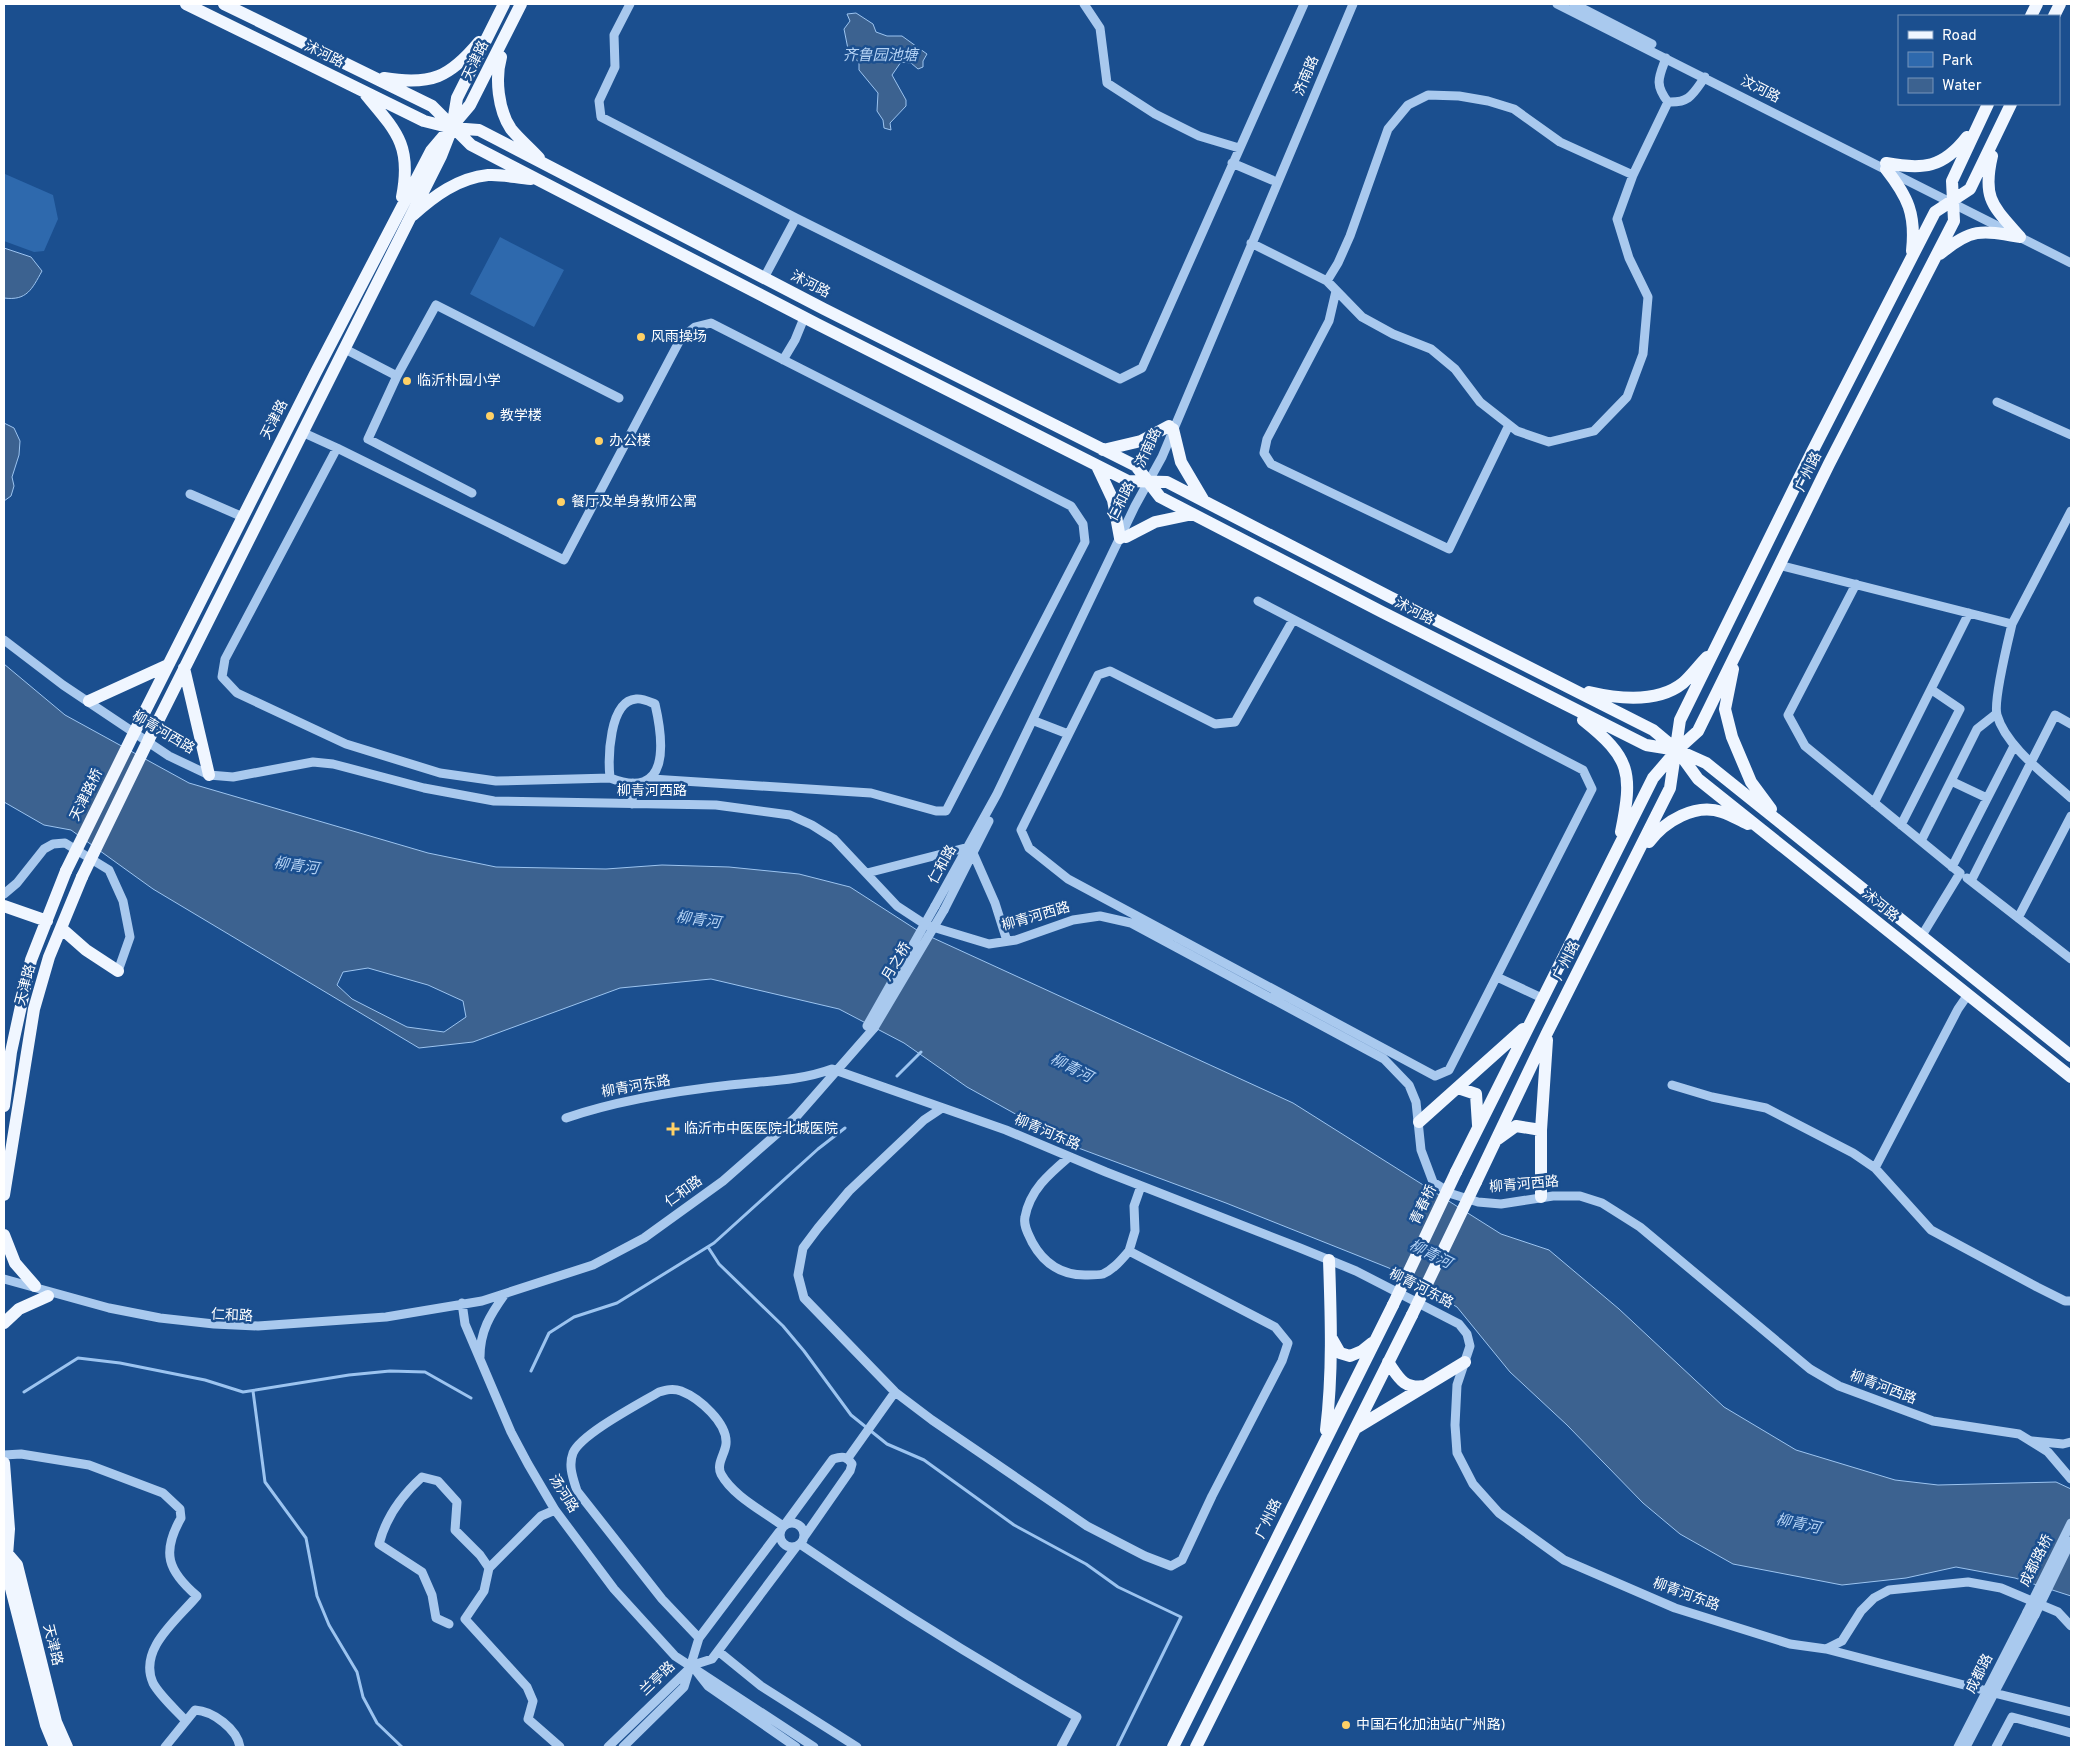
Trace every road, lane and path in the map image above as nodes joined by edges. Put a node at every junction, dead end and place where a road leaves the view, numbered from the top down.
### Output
1 (186, 4) edge
2 (224, 4) edge
3 (504, 4) edge
4 (521, 4) edge
5 (630, 4) edge
6 (1084, 4) edge
7 (1304, 4) edge
8 (1348, 4) edge
9 (1353, 4) edge
10 (1557, 4) edge
11 (1574, 4) edge
12 (494, 24) junction
13 (509, 27) junction
14 (1666, 58) junction
15 (370, 75) junction
16 (1705, 77) junction
17 (363, 91) junction
18 (1668, 102) junction
19 (1987, 105) edge
20 (2011, 105) edge
21 (1980, 119) junction
22 (452, 128) junction
23 (1998, 131) junction
24 (1239, 148) junction
25 (1232, 163) junction
26 (546, 165) junction
27 (1886, 166) junction
28 (1633, 175) junction
29 (537, 179) junction
30 (1272, 180) junction
31 (1951, 201) junction
32 (403, 217) junction
33 (796, 218) junction
34 (2020, 237) junction
35 (1251, 243) junction
36 (1911, 258) junction
37 (1934, 259) junction
38 (2071, 263) edge
39 (764, 278) junction
40 (1327, 281) junction
41 (1336, 291) junction
42 (804, 318) junction
43 (345, 349) junction
44 (783, 360) junction
45 (397, 376) junction
46 (619, 398) dead end
47 (1997, 402) dead end
48 (1509, 425) junction
49 (1171, 428) junction
50 (304, 433) junction
51 (2071, 435) edge
52 (337, 448) junction
53 (1103, 450) junction
54 (1097, 466) junction
55 (1148, 482) junction
56 (472, 493) dead end
57 (190, 494) dead end
58 (1204, 501) junction
59 (2071, 511) edge
60 (1194, 514) junction
61 (243, 517) junction
62 (1123, 538) junction
63 (1780, 565) junction
64 (1856, 584) junction
65 (1258, 601) dead end
66 (1969, 613) junction
67 (1293, 620) junction
68 (2012, 624) junction
69 (4, 640) edge
70 (1717, 646) junction
71 (1737, 652) junction
72 (168, 665) junction
73 (184, 668) junction
74 (1568, 687) junction
75 (1932, 690) junction
76 (88, 701) junction
77 (1564, 704) junction
78 (1996, 714) junction
79 (1038, 722) junction
80 (2071, 724) edge
81 (135, 731) joint
82 (1068, 734) junction
83 (2014, 746) junction
84 (1677, 750) junction
85 (2031, 762) junction
86 (209, 775) junction
87 (610, 778) junction
88 (652, 778) junction
89 (1951, 781) junction
90 (633, 783) junction
91 (1987, 798) junction
92 (2071, 798) edge
93 (1874, 803) junction
94 (632, 804) junction
95 (2071, 816) edge
96 (1782, 823) junction
97 (1901, 824) junction
98 (1766, 832) junction
99 (1921, 841) junction
100 (1619, 846) junction
101 (971, 850) junction
102 (1633, 861) junction
103 (1952, 867) junction
104 (66, 871) joint
105 (1960, 873) junction
106 (867, 874) junction
107 (1970, 881) junction
108 (4, 894) edge
109 (4, 906) edge
110 (940, 908) joint
111 (2018, 918) junction
112 (47, 921) junction
113 (61, 928) junction
114 (1921, 937) junction
115 (1008, 941) junction
116 (2071, 946) edge
117 (2069, 957) edge
118 (118, 971) joint
119 (1497, 977) junction
120 (1967, 996) junction
121 (1542, 998) junction
122 (1529, 1024) junction
123 (870, 1027) joint
124 (1547, 1033) junction
125 (2071, 1056) edge
126 (834, 1070) junction
127 (2071, 1077) edge
128 (1672, 1085) dead end
129 (1458, 1088) junction
130 (4, 1106) edge
131 (942, 1108) junction
132 (566, 1118) dead end
133 (1419, 1122) junction
134 (1478, 1128) junction
135 (1541, 1130) junction
136 (1496, 1140) junction
137 (1069, 1157) junction
138 (1875, 1168) junction
139 (1456, 1172) joint
140 (1140, 1186) junction
141 (4, 1195) edge
142 (1541, 1197) junction
143 (4, 1236) edge
144 (1129, 1251) junction
145 (1328, 1260) junction
146 (4, 1280) edge
147 (36, 1286) junction
148 (505, 1294) junction
149 (48, 1296) junction
150 (2071, 1302) edge
151 (462, 1303) junction
152 (1393, 1305) joint
153 (4, 1322) edge
154 (1332, 1339) junction
155 (1375, 1340) junction
156 (480, 1360) junction
157 (1388, 1362) junction
158 (1465, 1362) junction
159 (1424, 1386) junction
160 (895, 1392) junction
161 (1353, 1429) junction
162 (1325, 1439) junction
163 (2032, 1441) junction
164 (2071, 1442) edge
165 (4, 1454) edge
166 (848, 1458) junction
167 (4, 1463) edge
168 (2071, 1479) edge
169 (555, 1510) junction
170 (2071, 1523) edge
171 (783, 1527) junction
172 (2071, 1541) edge
173 (800, 1543) junction
174 (4, 1551) edge
175 (489, 1568) junction
176 (4, 1596) edge
177 (16, 1604) junction
178 (2031, 1613) junction
179 (449, 1624) dead end
180 (2071, 1626) edge
181 (699, 1638) junction
182 (1826, 1649) junction
183 (718, 1651) junction
184 (693, 1666) junction
185 (1991, 1692) junction
186 (2071, 1712) edge
187 (186, 1721) junction
188 (2071, 1734) edge
189 (55, 1747) edge
190 (67, 1747) edge
191 (165, 1747) edge
192 (240, 1747) edge
193 (560, 1747) edge
194 (608, 1747) edge
195 (622, 1747) edge
196 (796, 1747) edge
197 (814, 1747) edge
198 (857, 1747) edge
199 (1061, 1747) edge
200 (1173, 1747) edge
201 (1196, 1747) edge
202 (1958, 1747) edge
203 (1966, 1747) edge
204 (1996, 1747) edge

1 - 17 main road, 沭河路
2 - 15 main road, 沭河路
3 - 12 main road, 天津路
4 - 13 main road, 天津路
5 - 33 street
6 - 24 street
7 - 24 street
8 - 30 street, 济南路
9 - 35 street, 济南路
10 - 14 street, 汶河路
11 - 27 street, 汶河路
12 - 15 main road
12 - 22 main road, 天津路
13 - 22 main road, 天津路
13 - 26 main road
14 - 16 street, 汶河路
14 - 18 street
15 - 22 main road, 沭河路
16 - 18 street
16 - 27 street, 汶河路
17 - 22 main road, 沭河路
17 - 32 main road
18 - 28 street
19 - 21 main road, 广州路
20 - 23 main road, 广州路
21 - 27 main road
21 - 31 main road, 广州路
22 - 26 main road, 沭河路
22 - 29 main road, 沭河路
22 - 32 main road, 天津路
23 - 31 main road, 广州路
23 - 34 main road
24 - 25 street
25 - 30 street
25 - 33 street
26 - 39 main road, 沭河路
27 - 31 street, 汶河路
27 - 36 main road
28 - 40 street
28 - 48 street
29 - 32 main road
29 - 42 main road, 沭河路
30 - 49 street, 济南路
31 - 34 street, 汶河路
31 - 36 main road, 广州路
31 - 37 main road, 广州路
32 - 43 main road, 天津路
32 - 61 main road, 天津路
33 - 39 street
34 - 37 main road
34 - 38 street, 汶河路
35 - 40 street
35 - 49 street, 济南路
36 - 70 main road, 广州路
37 - 63 main road, 广州路
39 - 53 main road, 沭河路
40 - 41 street
41 - 48 street
41 - 48 street
42 - 44 street
42 - 54 main road, 沭河路
43 - 45 street
43 - 50 main road, 天津路
44 - 52 street
44 - 88 street
45 - 46 street
45 - 56 street
47 - 51 street
49 - 53 main road
49 - 55 street, 济南路
49 - 58 main road
50 - 52 street
50 - 73 main road, 天津路
52 - 87 street
53 - 55 main road, 沭河路
54 - 55 main road, 沭河路
54 - 62 main road
55 - 58 main road, 沭河路
55 - 60 main road, 沭河路
55 - 62 street, 仁和路
57 - 61 street
58 - 74 main road, 沭河路
59 - 68 street
60 - 62 main road
60 - 77 main road, 沭河路
61 - 72 main road, 天津路
62 - 79 street, 仁和路
62 - 101 street, 仁和路
63 - 64 street
63 - 71 main road, 广州路
64 - 66 street
64 - 93 street
65 - 67 street
66 - 68 street
66 - 75 street
67 - 82 street
67 - 119 street
68 - 78 street
69 - 76 street, 柳青河西路
70 - 74 main road
70 - 84 main road, 广州路
71 - 84 main road, 广州路
71 - 96 main road
72 - 76 main road
72 - 81 main road, 天津路
73 - 86 main road
73 - 113 main road, 天津路, bridge
74 - 84 main road, 沭河路
75 - 93 street
75 - 97 street
76 - 86 street, 柳青河西路
77 - 84 main road, 沭河路
77 - 100 main road
78 - 83 street
78 - 89 street
79 - 82 street
79 - 101 street, 仁和路
80 - 85 street
81 - 104 main road, 天津路桥, bridge
82 - 119 street
83 - 85 street
83 - 91 street
84 - 96 main road, 沭河路
84 - 98 main road, 沭河路
84 - 100 main road, 广州路
84 - 102 main road, 广州路
85 - 92 street
85 - 107 street
86 - 94 street, 柳青河西路
87 - 88 street
87 - 90 street
88 - 90 street
89 - 91 street
89 - 99 street
90 - 94 street
91 - 103 street
93 - 97 street
94 - 106 street, 柳青河西路
95 - 111 street
96 - 114 main road, 沭河路
97 - 99 street
98 - 102 main road
98 - 120 main road, 沭河路
99 - 103 street
100 - 121 main road, 广州路
101 - 106 street
101 - 110 street, 仁和路
101 - 115 street
102 - 124 main road, 广州路
103 - 105 street
104 - 112 main road, 天津路
105 - 107 street
105 - 114 street
106 - 115 street, 柳青河西路
107 - 111 street
108 - 118 street
109 - 112 main road
110 - 123 street, 月之桥, bridge
111 - 117 street
112 - 130 main road, 天津路
113 - 118 main road
113 - 141 main road, 天津路
114 - 125 main road, 沭河路
115 - 133 street, 柳青河西路
116 - 117 street
119 - 121 street
120 - 127 main road, 沭河路
120 - 138 street
121 - 122 main road, 广州路
122 - 129 main road
122 - 134 main road, 广州路
123 - 126 street, 仁和路
124 - 135 main road
124 - 136 main road, 广州路
126 - 131 street, 柳青河东路
126 - 132 street, 柳青河东路
126 - 148 street, 仁和路
126 - 151 street, 仁和路
128 - 138 street
129 - 133 main road
129 - 134 main road
131 - 137 street, 柳青河东路
131 - 160 street
133 - 142 street, 柳青河西路
134 - 139 main road, 广州路
135 - 136 main road
135 - 142 main road
136 - 157 main road, 广州路, bridge
137 - 140 street, 柳青河东路
137 - 144 street
138 - 150 street
139 - 152 main road, 青春桥, bridge
140 - 144 street
140 - 145 street, 柳青河东路
142 - 163 street, 柳青河西路
143 - 147 main road
144 - 160 street
145 - 154 main road
145 - 158 street, 柳青河东路
146 - 147 street, 仁和路
146 - 149 street, 仁和路
147 - 151 street, 仁和路
148 - 151 street, 仁和路
148 - 156 street
149 - 151 street, 仁和路
149 - 153 main road
151 - 156 street, 汤河路
152 - 155 main road, 广州路
154 - 155 main road
154 - 162 main road
155 - 162 main road, 广州路
156 - 169 street, 汤河路
157 - 159 main road
157 - 161 main road
158 - 159 main road
158 - 182 street, 柳青河东路
159 - 161 main road
160 - 166 street
161 - 201 main road
162 - 200 main road, 广州路
163 - 164 street
163 - 168 street, 柳青河西路
165 - 187 street
166 - 171 street
166 - 173 street
167 - 174 main road, 天津路
169 - 175 street
169 - 184 street, 汤河路
170 - 178 street, 成都路桥, bridge
171 - 173 street
171 - 173 street
171 - 181 street
171 - 181 street
172 - 178 street, 成都路桥, bridge
173 - 183 street
173 - 199 street
174 - 177 main road, 天津路
174 - 190 main road, 天津路
175 - 179 street
175 - 193 street
176 - 177 main road
177 - 189 main road, 天津路
178 - 185 street, 成都路
180 - 182 street
181 - 184 street
182 - 185 street, 柳青河东路
183 - 184 street
183 - 198 street
184 - 194 street, 兰亭路
184 - 195 street, 兰亭路
184 - 196 street, 汤河路
184 - 197 street, 汤河路
185 - 186 street, 柳青河东路
185 - 202 street, 成都路
185 - 203 street, 成都路
187 - 191 street
187 - 192 street
188 - 204 street

